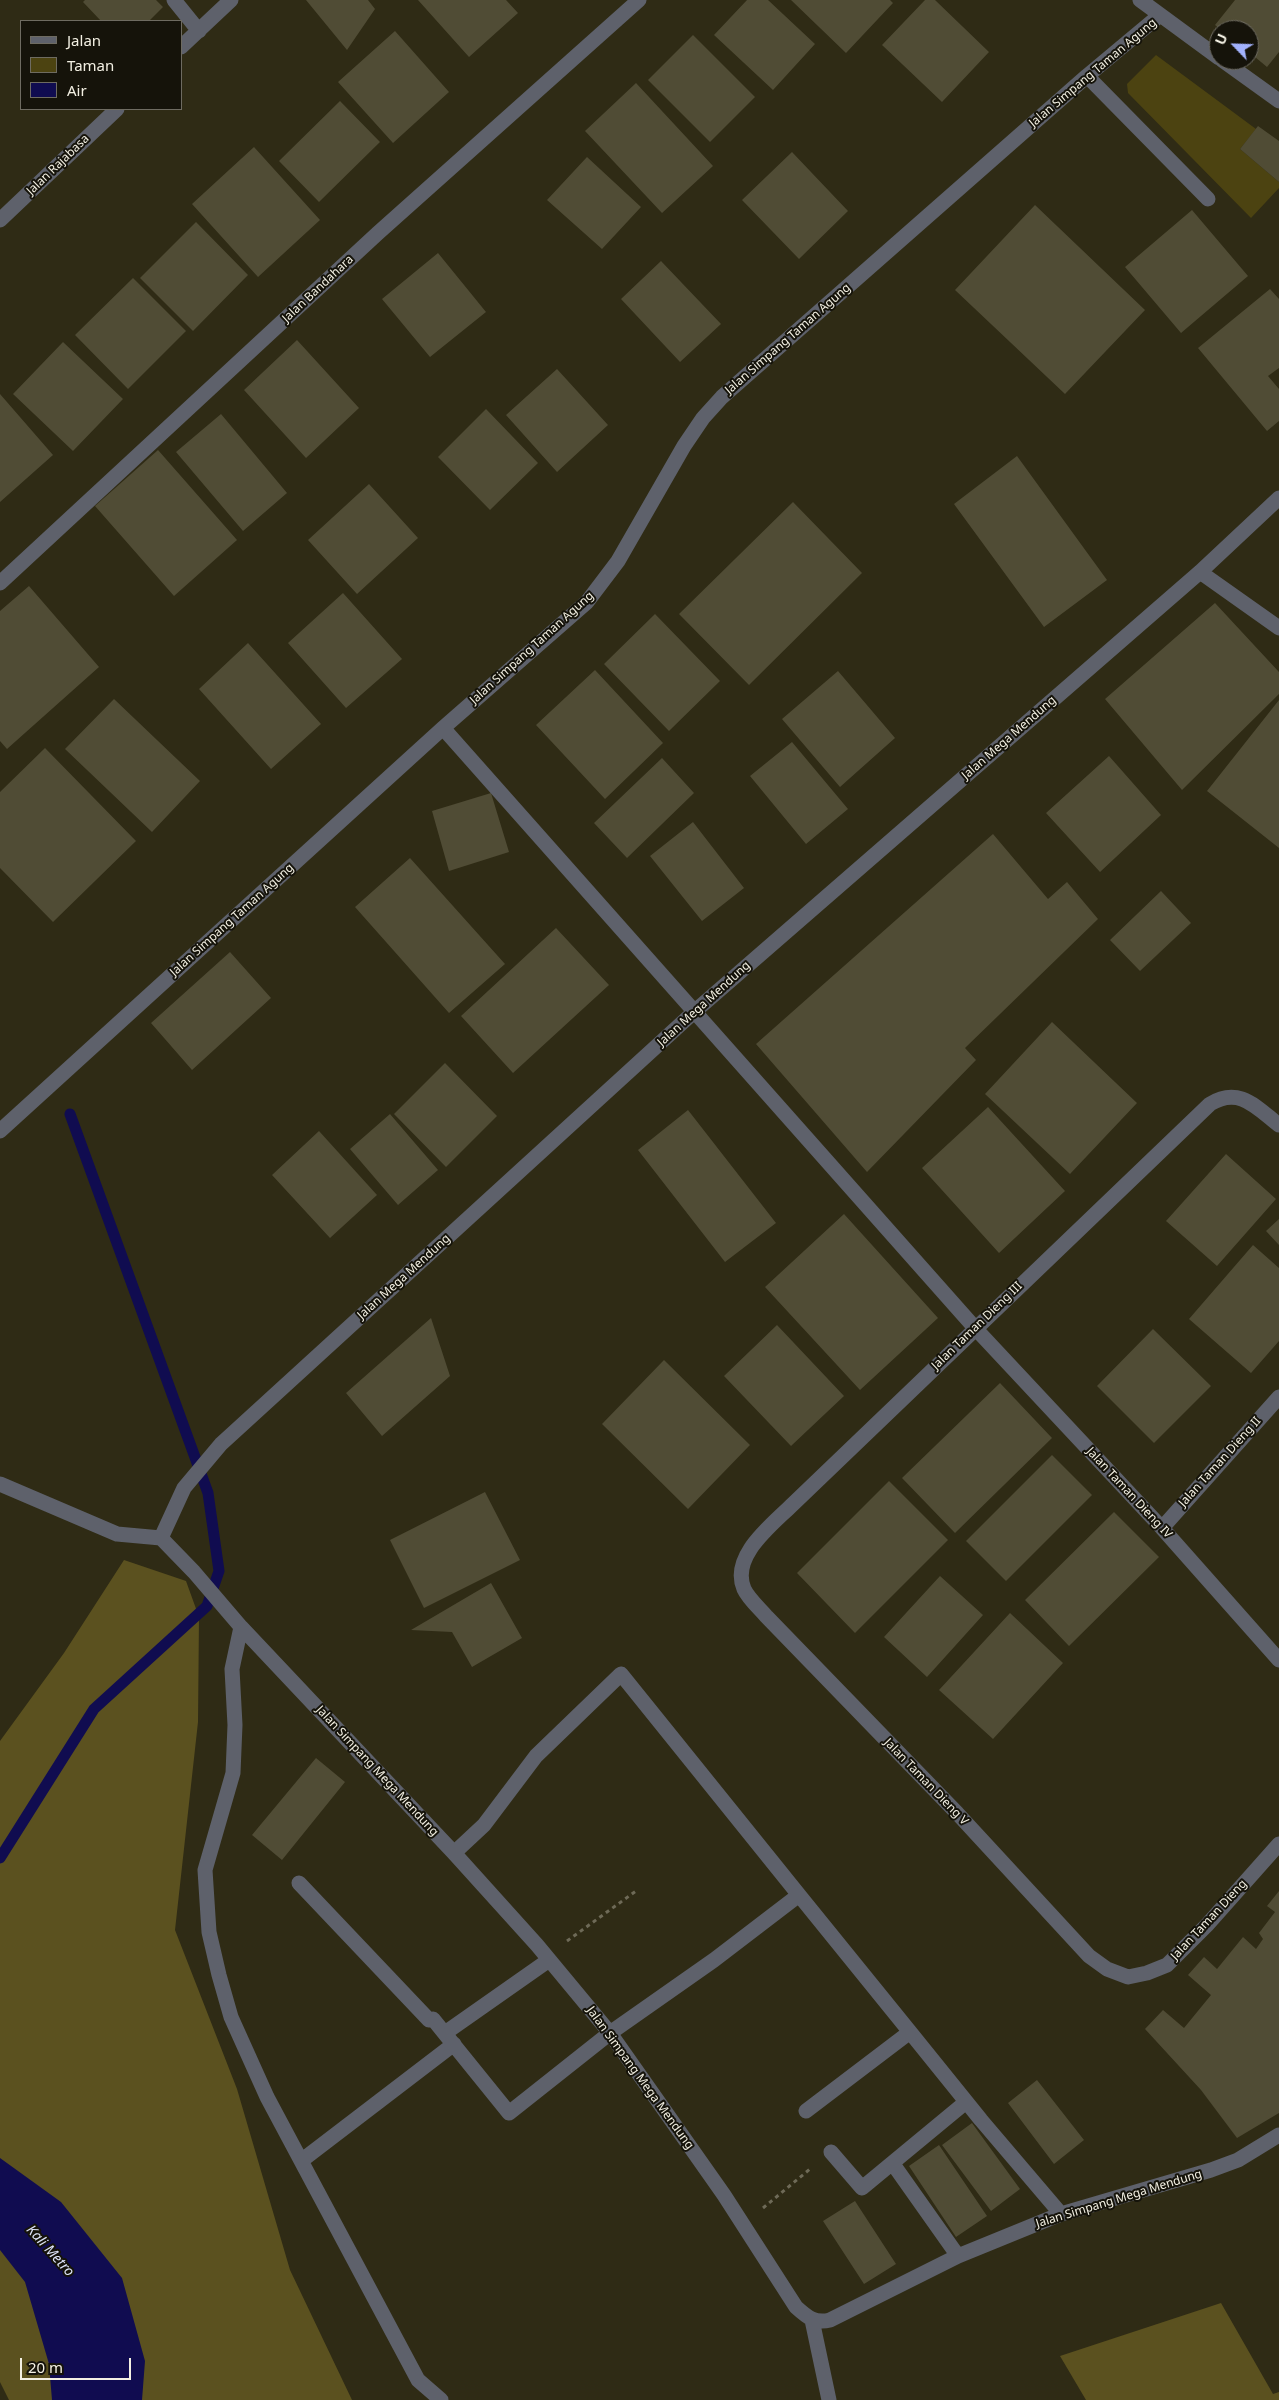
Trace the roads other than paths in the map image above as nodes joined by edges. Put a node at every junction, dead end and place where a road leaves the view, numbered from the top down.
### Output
1 (174, 0) edge
2 (231, 0) edge
3 (640, 0) edge
4 (1140, 0) edge
5 (1160, 15) junction
6 (199, 30) junction
7 (182, 46) edge
8 (1209, 51) edge
9 (1236, 70) edge
10 (1087, 76) junction
11 (1279, 101) edge
12 (116, 110) edge
13 (1208, 199) dead end
14 (0, 220) edge
15 (1279, 498) edge
16 (1200, 572) junction
17 (0, 583) edge
18 (1279, 628) edge
19 (443, 728) junction
20 (694, 1012) junction
21 (1279, 1125) edge
22 (0, 1131) edge
23 (975, 1328) junction
24 (1279, 1397) edge
25 (0, 1484) edge
26 (1162, 1528) junction
27 (160, 1538) junction
28 (740, 1573) joint
29 (241, 1627) junction
30 (1279, 1660) edge
31 (1279, 1844) edge
32 (454, 1853) junction
33 (299, 1883) dead end
34 (799, 1895) junction
35 (547, 1958) junction
36 (1128, 1977) joint
37 (910, 2032) junction
38 (610, 2033) junction
39 (449, 2039) junction
40 (966, 2102) junction
41 (806, 2111) dead end
42 (1279, 2135) edge
43 (831, 2152) road end
44 (301, 2161) junction
45 (893, 2164) junction
46 (1061, 2214) junction
47 (958, 2256) junction
48 (812, 2320) junction
49 (441, 2400) edge
50 (829, 2400) edge

1 - 6 street
2 - 6 street
3 - 17 street, Jalan Bandahara
4 - 5 street
5 - 8 street
5 - 10 street, Jalan Simpang Taman Agung
6 - 7 street
9 - 11 street
10 - 13 street
10 - 19 street, Jalan Simpang Taman Agung
12 - 14 street, Jalan Rajabasa
15 - 16 street, Jalan Mega Mendung
16 - 18 street
16 - 20 street, Jalan Mega Mendung
19 - 20 street, Jalan Taman Dieng IV
19 - 22 street, Jalan Simpang Taman Agung
20 - 23 street, Jalan Taman Dieng IV
20 - 27 street, Jalan Mega Mendung
21 - 23 street, Jalan Taman Dieng III
23 - 26 street, Jalan Taman Dieng IV
23 - 28 street, Jalan Taman Dieng III
24 - 26 street, Jalan Taman Dieng II
25 - 27 street
26 - 30 street, Jalan Taman Dieng IV
27 - 29 street, Jalan Simpang Mega Mendung
28 - 36 street, Jalan Taman Dieng V
29 - 32 street, Jalan Simpang Mega Mendung
29 - 44 street
31 - 36 street, Jalan Taman Dieng
32 - 34 street
32 - 35 street, Jalan Simpang Mega Mendung
33 - 39 street
34 - 37 street
34 - 38 street
35 - 38 street, Jalan Simpang Mega Mendung
35 - 39 street
37 - 40 street
37 - 41 street
38 - 39 street
38 - 48 street, Jalan Simpang Mega Mendung
39 - 44 street
40 - 45 street
40 - 46 street
42 - 46 street, Jalan Simpang Mega Mendung
43 - 45 street
44 - 49 street
45 - 47 street
46 - 47 street, Jalan Simpang Mega Mendung
47 - 48 street, Jalan Simpang Mega Mendung
48 - 50 street

